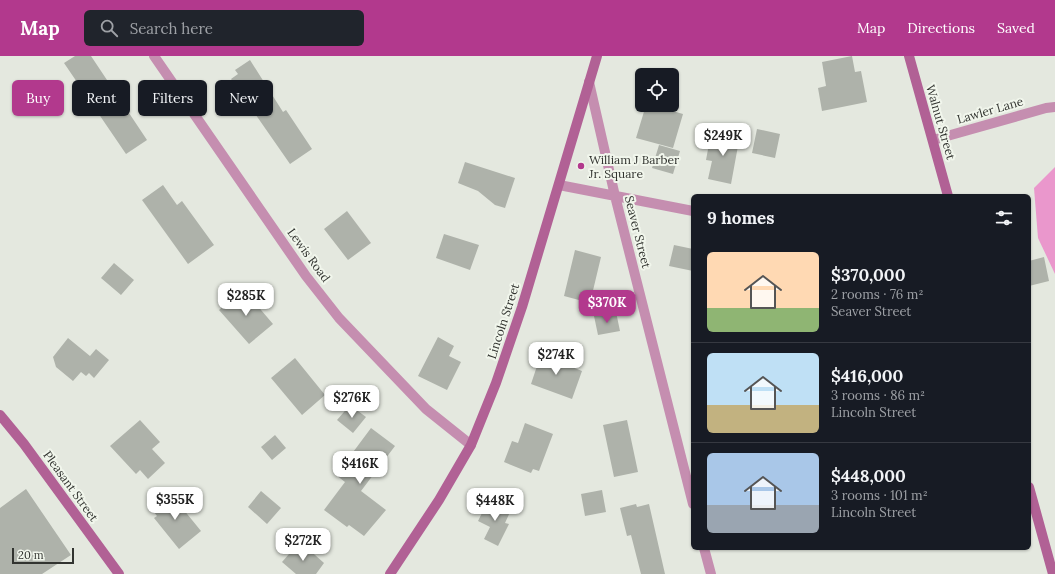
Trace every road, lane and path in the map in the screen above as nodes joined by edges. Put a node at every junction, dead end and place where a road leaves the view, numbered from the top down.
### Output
1 (154, 56) edge
2 (597, 56) edge
3 (909, 56) edge
4 (589, 82) junction
5 (1055, 107) edge
6 (933, 140) junction
7 (559, 185) junction
8 (947, 194) edge
9 (615, 196) junction
10 (691, 211) edge
11 (0, 415) edge
12 (471, 445) junction
13 (1031, 494) edge
14 (691, 496) edge
15 (705, 550) edge
16 (119, 574) edge
17 (390, 574) edge
18 (711, 574) edge
19 (1053, 574) edge

1 - 12 street, Lewis Road
2 - 4 street, Lincoln Street
3 - 6 street, Walnut Street
4 - 7 street, Lincoln Street
4 - 9 street, Seaver Street
5 - 6 street, Lawler Lane
6 - 8 street, Walnut Street
7 - 9 street
7 - 12 street, Lincoln Street
9 - 10 street
9 - 14 street, Seaver Street
11 - 16 street, Pleasant Street
12 - 17 street, Lincoln Street
13 - 19 street
15 - 18 street

